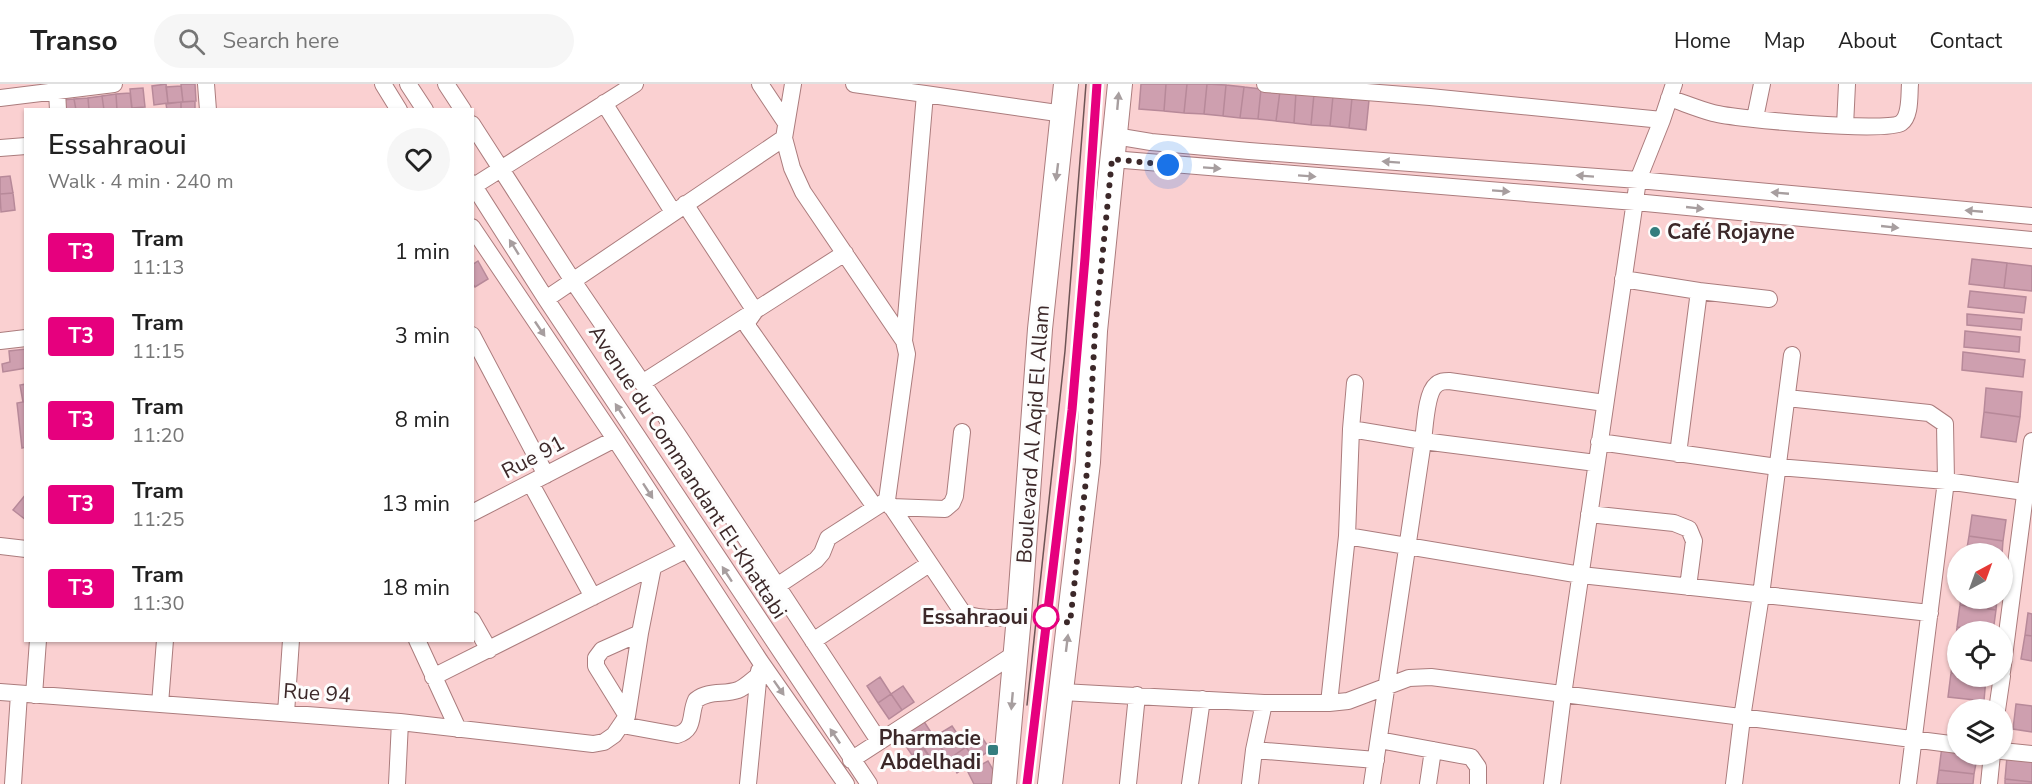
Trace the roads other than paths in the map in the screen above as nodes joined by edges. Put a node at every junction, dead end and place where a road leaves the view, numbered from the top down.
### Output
1 (114, 84) edge
2 (206, 84) edge
3 (383, 84) edge
4 (408, 84) edge
5 (446, 84) edge
6 (635, 84) edge
7 (760, 84) edge
8 (793, 84) edge
9 (854, 84) edge
10 (1066, 84) edge
11 (1120, 84) edge
12 (1265, 84) edge
13 (1762, 84) edge
14 (1847, 84) edge
15 (1910, 84) edge
16 (89, 86) edge
17 (1430, 90) edge
18 (57, 91) junction
19 (1672, 91) edge
20 (925, 94) junction
21 (0, 98) edge
22 (604, 103) junction
23 (58, 108) edge
24 (208, 108) edge
25 (398, 108) edge
26 (424, 108) edge
27 (462, 108) edge
28 (1064, 114) junction
29 (1755, 118) junction
30 (1662, 120) junction
31 (1845, 126) junction
32 (474, 127) edge
33 (785, 130) junction
34 (24, 146) edge
35 (0, 148) edge
36 (1114, 148) junction
37 (501, 168) junction
38 (1638, 180) junction
39 (474, 183) edge
40 (474, 186) edge
41 (1635, 202) junction
42 (488, 208) junction
43 (679, 208) junction
44 (2032, 216) edge
45 (474, 224) edge
46 (474, 229) edge
47 (2032, 240) edge
48 (846, 253) junction
49 (1623, 279) junction
50 (573, 281) junction
51 (1699, 291) junction
52 (546, 299) junction
53 (1769, 299) dead end
54 (755, 311) junction
55 (24, 338) edge
56 (474, 338) edge
57 (0, 341) edge
58 (904, 341) junction
59 (1792, 355) dead end
60 (642, 383) junction
61 (1355, 383) dead end
62 (1787, 398) junction
63 (1605, 403) junction
64 (1351, 429) junction
65 (962, 432) dead end
66 (615, 440) junction
67 (1423, 441) junction
68 (2032, 441) edge
69 (1599, 442) junction
70 (1678, 454) junction
71 (1596, 463) junction
72 (1778, 467) junction
73 (546, 475) junction
74 (1946, 481) junction
75 (531, 484) junction
76 (2029, 493) edge
77 (884, 504) junction
78 (474, 512) edge
79 (1589, 514) junction
80 (1347, 537) junction
81 (0, 546) edge
82 (1409, 547) junction
83 (24, 549) edge
84 (686, 550) junction
85 (929, 564) junction
86 (653, 567) junction
87 (1581, 575) junction
88 (777, 586) junction
89 (1688, 587) junction
90 (1761, 595) junction
91 (593, 597) junction
92 (1930, 613) junction
93 (1019, 616) junction
94 (2010, 621) edge
95 (474, 624) edge
96 (640, 633) junction
97 (813, 641) junction
98 (38, 642) edge
99 (165, 642) edge
100 (291, 642) edge
101 (418, 642) edge
102 (489, 650) junction
103 (1016, 653) junction
104 (759, 668) junction
105 (433, 677) junction
106 (1388, 685) junction
107 (0, 692) edge
108 (1062, 692) junction
109 (27, 694) junction
110 (1137, 695) junction
111 (1563, 695) junction
112 (1202, 699) junction
113 (1264, 703) junction
114 (1329, 703) junction
115 (160, 704) junction
116 (286, 713) junction
117 (1742, 718) junction
118 (625, 720) junction
119 (400, 722) junction
120 (458, 729) junction
121 (1379, 740) junction
122 (1914, 740) junction
123 (879, 741) junction
124 (1947, 744) edge
125 (1254, 750) junction
126 (1433, 750) junction
127 (2013, 752) edge
128 (2032, 754) edge
129 (851, 760) junction
130 (1376, 760) junction
131 (1991, 765) edge
132 (13, 784) edge
133 (397, 784) edge
134 (748, 784) edge
135 (846, 784) edge
136 (869, 784) edge
137 (1004, 784) edge
138 (1050, 784) edge
139 (1128, 784) edge
140 (1190, 784) edge
141 (1250, 784) edge
142 (1372, 784) edge
143 (1428, 784) edge
144 (1478, 784) edge
145 (1552, 784) edge
146 (1734, 784) edge
147 (1908, 784) edge
148 (1989, 784) edge

1 - 16 street
2 - 24 street
3 - 25 street
4 - 26 street
5 - 27 street
6 - 22 street
7 - 33 street
8 - 33 street
9 - 20 street
10 - 28 main road, Boulevard Al Aqid El Allam
36 -> 11 main road
12 - 17 street
13 - 29 street
14 - 31 street
15 - 31 street
16 - 18 street
17 - 30 street
18 - 21 street
18 - 23 street
19 - 29 street
19 - 30 street
20 - 28 street
20 - 58 street
22 - 37 street
22 - 43 street
28 -> 93 main road, Boulevard Al Aqid El Allam
29 - 31 street
30 - 38 street
32 - 37 street
33 - 43 street
33 - 48 street
34 - 35 street
38 -> 36 street
36 -> 41 street
108 -> 36 main road
37 - 39 street
37 - 50 street
38 - 41 street
44 -> 38 street
40 - 42 street, Avenue du Commandant El-Khattabi
41 -> 47 street
41 - 49 street
42 - 45 street
52 -> 42 street, Avenue du Commandant El-Khattabi
43 - 50 street
43 - 54 street
46 -> 66 street, Avenue du Commandant El-Khattabi
48 - 54 street
48 - 58 street
49 - 51 street
49 - 63 street
50 - 52 street
50 - 60 street
51 - 53 street
51 - 70 street
129 -> 52 street, Avenue du Commandant El-Khattabi
54 - 60 street
54 - 77 street
55 - 57 street
56 - 73 street
58 - 77 street
59 - 62 street
60 - 88 street
61 - 64 street
62 - 72 street
62 - 74 street
63 - 67 street
63 - 69 street
64 - 67 street
64 - 80 street
65 - 77 street
66 - 73 street, Rue 91
66 -> 84 street, Avenue du Commandant El-Khattabi
67 - 71 street
67 - 82 street
68 - 76 street
69 - 70 street
69 - 71 street
70 - 72 street
71 - 79 street
72 - 74 street
72 - 90 street
73 - 75 street, Rue 91
74 - 76 street
74 - 92 street
75 - 78 street, Rue 91
75 - 91 street
76 - 94 street
77 - 85 street
77 - 88 street
79 - 87 street
79 - 89 street
80 - 82 street
80 - 114 street
81 - 83 street
82 - 87 street
82 - 106 street
84 - 86 street
84 - 104 street, Avenue du Commandant El-Khattabi
85 - 93 street
85 - 97 street
86 - 91 street
86 - 96 street
87 - 89 street
87 - 111 street
88 - 97 street
89 - 90 street
90 - 92 street
90 - 117 street
91 - 102 street
92 - 122 street
93 - 103 main road, Boulevard Al Aqid El Allam
95 - 102 street
96 - 118 street
96 - 118 street
97 - 123 street
98 - 109 street
99 - 115 street
100 - 116 street
101 - 105 street
102 - 105 street
103 - 123 street
103 -> 137 main road, Boulevard Al Aqid El Allam
104 - 118 street
104 - 134 street
104 -> 135 street, Avenue du Commandant El-Khattabi
105 - 120 street
106 - 111 street
106 - 114 street
106 - 121 street
107 - 109 street, Rue 94
108 - 110 street
108 - 138 main road
109 - 115 street, Rue 94
109 - 132 street
110 - 112 street
110 - 139 street
111 - 117 street
111 - 145 street
112 - 113 street
112 - 140 street
113 - 114 street
113 - 125 street
115 - 116 street, Rue 94
116 - 119 street, Rue 94
117 - 122 street
117 - 146 street
118 - 120 street, Rue 94
119 - 120 street, Rue 94
119 - 133 street
121 - 126 street
121 - 130 street
122 - 124 street
122 - 147 street
123 - 129 street
125 - 130 street
125 - 141 street
126 - 143 street
126 - 144 street
127 - 128 street
129 - 136 street, Avenue du Commandant El-Khattabi
130 - 142 street
131 - 148 street

